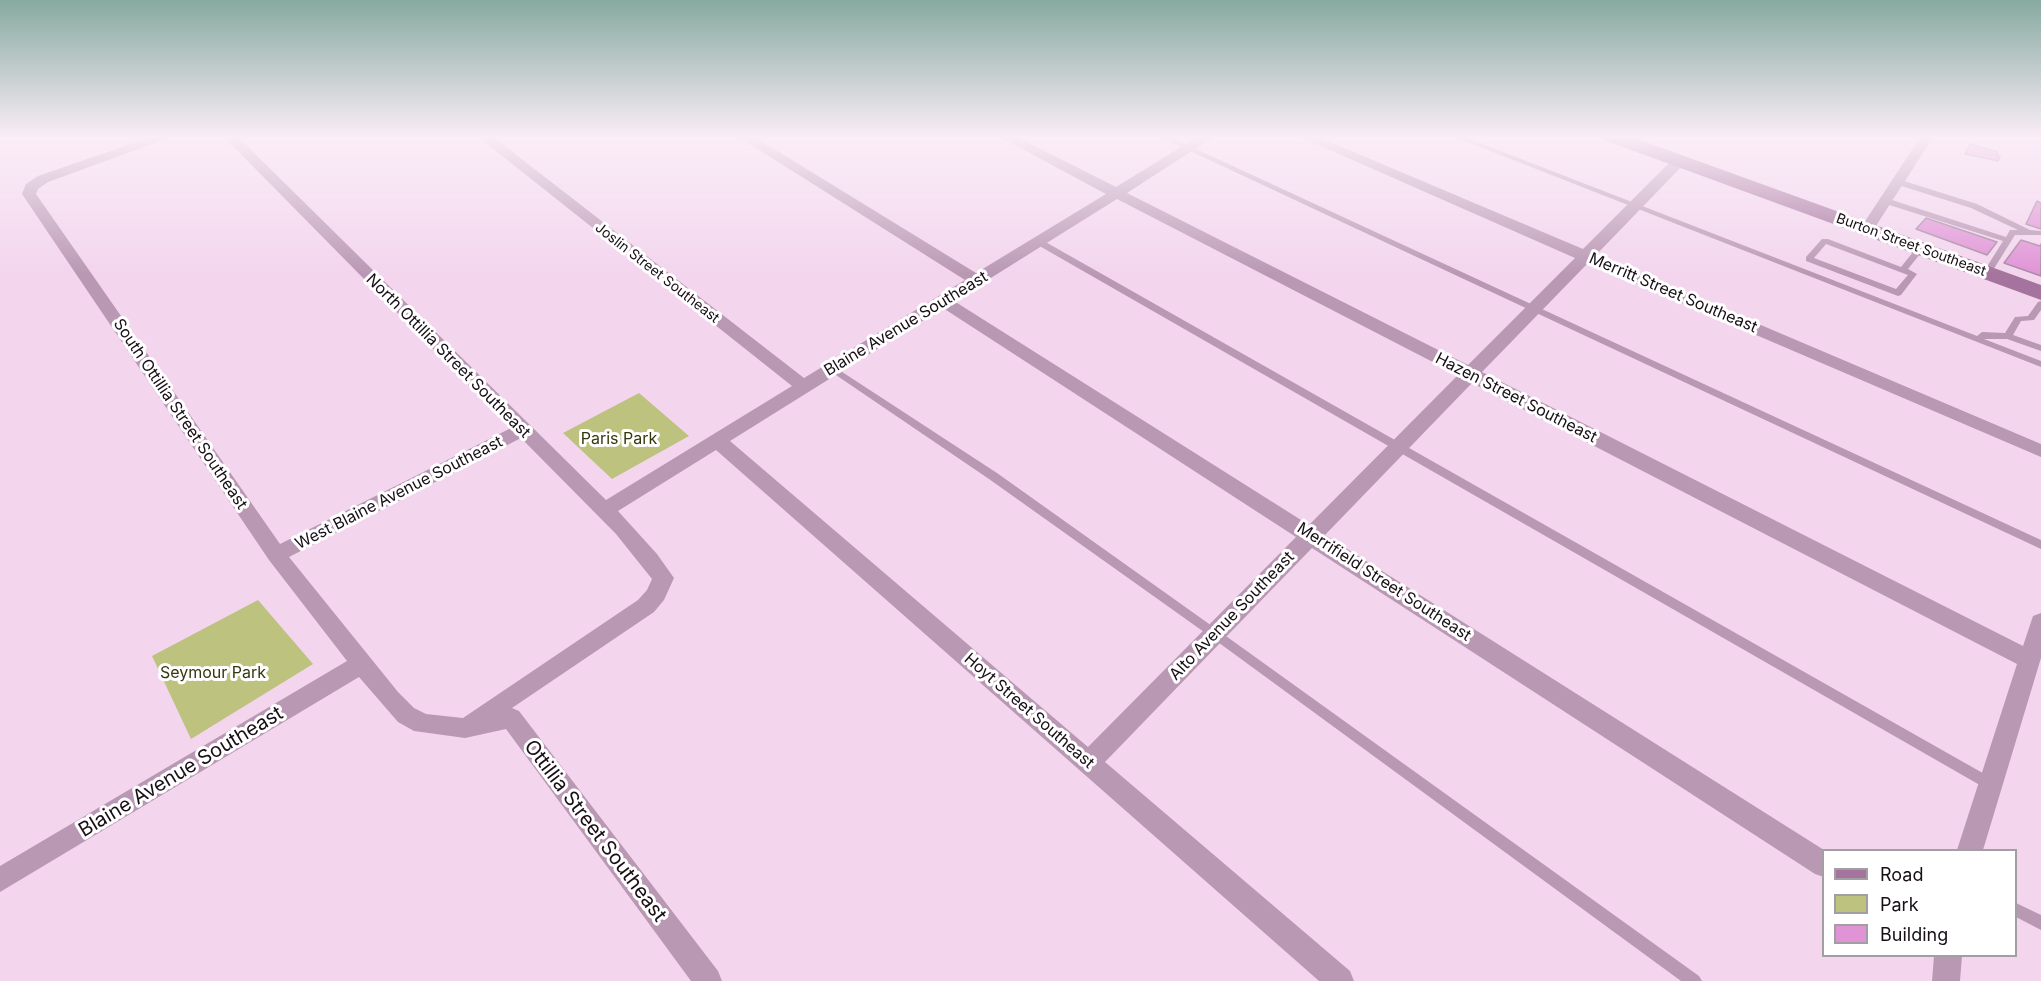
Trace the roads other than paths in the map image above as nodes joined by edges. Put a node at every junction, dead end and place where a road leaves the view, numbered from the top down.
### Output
1 (39, 182) edge
2 (275, 182) edge
3 (542, 182) edge
4 (817, 182) edge
5 (1095, 182) edge
6 (1135, 182) edge
7 (1259, 182) edge
8 (1411, 182) edge
9 (1573, 182) edge
10 (1659, 182) edge
11 (1736, 182) edge
12 (1899, 182) joint
13 (1117, 193) junction
14 (1886, 201) junction
15 (1635, 206) junction
16 (1867, 229) junction
17 (2027, 231) junction
18 (2041, 233) edge
19 (2008, 240) junction
20 (1039, 242) junction
21 (1920, 249) junction
22 (1585, 256) junction
23 (1903, 270) junction
24 (1987, 273) junction
25 (978, 281) junction
26 (2041, 293) edge
27 (943, 301) junction
28 (2041, 304) edge
29 (1533, 309) junction
30 (2036, 320) edge
31 (2008, 336) junction
32 (1979, 340) junction
33 (2041, 348) edge
34 (2041, 364) edge
35 (833, 369) junction
36 (1470, 375) junction
37 (804, 387) junction
38 (522, 430) junction
39 (718, 441) junction
40 (1398, 447) junction
41 (2041, 451) edge
42 (603, 511) junction
43 (1311, 535) junction
44 (2041, 545) edge
45 (276, 555) junction
46 (2041, 622) edge
47 (1215, 634) junction
48 (362, 664) junction
49 (2032, 665) edge
50 (465, 728) junction
51 (1089, 762) junction
52 (1990, 784) junction
53 (1970, 849) edge
54 (1822, 864) edge
55 (0, 879) edge
56 (2017, 911) edge
57 (2041, 923) edge
58 (1948, 957) edge
59 (708, 981) edge
60 (1340, 981) edge
61 (1694, 981) edge
62 (1946, 981) edge

1 - 45 street, South Ottillia Street Southeast
2 - 38 street, North Ottillia Street Southeast
3 - 37 street, Joslin Street Southeast
4 - 25 street
5 - 13 street, Hazen Street Southeast
6 - 13 street, Blaine Avenue Southeast
7 - 29 lane
8 - 22 street, Merritt Street Southeast
9 - 15 lane
10 - 15 street, Alto Avenue Southeast
11 - 16 main road, Burton Street Southeast
12 - 14 street
12 - 17 lane
13 - 20 street, Blaine Avenue Southeast
13 - 36 street, Hazen Street Southeast
14 - 16 street
14 - 19 lane
15 - 22 street, Alto Avenue Southeast
15 - 32 lane
16 - 21 main road, Burton Street Southeast
17 - 18 lane
17 - 19 lane
19 - 24 lane
20 - 25 street, Blaine Avenue Southeast
20 - 40 lane
21 - 23 lane
21 - 24 main road, Burton Street Southeast
22 - 29 street, Alto Avenue Southeast
22 - 41 street, Merritt Street Southeast
23 - 23 lane
24 - 26 main road, Burton Street Southeast
25 - 27 street, Blaine Avenue Southeast
27 - 35 street, Blaine Avenue Southeast
27 - 43 street, Merrifield Street Southeast
28 - 30 lane
29 - 36 street, Alto Avenue Southeast
29 - 44 lane
30 - 31 lane
31 - 32 lane
31 - 33 lane
32 - 34 lane
35 - 37 street, Blaine Avenue Southeast
35 - 47 lane
36 - 40 street, Alto Avenue Southeast
36 - 49 street, Hazen Street Southeast
37 - 39 street, Blaine Avenue Southeast
38 - 42 street, North Ottillia Street Southeast
38 - 45 street, West Blaine Avenue Southeast
39 - 42 street, Blaine Avenue Southeast
39 - 51 street, Hoyt Street Southeast
40 - 43 street, Alto Avenue Southeast
40 - 52 lane
42 - 50 street, North Ottillia Street Southeast
43 - 47 street, Alto Avenue Southeast
43 - 54 street, Merrifield Street Southeast
45 - 48 street, South Ottillia Street Southeast
46 - 49 street
47 - 51 street, Alto Avenue Southeast
47 - 61 lane
48 - 50 street, South Ottillia Street Southeast
48 - 55 street, Blaine Avenue Southeast
49 - 52 street
50 - 59 street, Ottillia Street Southeast
51 - 60 street, Hoyt Street Southeast
52 - 53 street
56 - 57 lane
58 - 62 street

